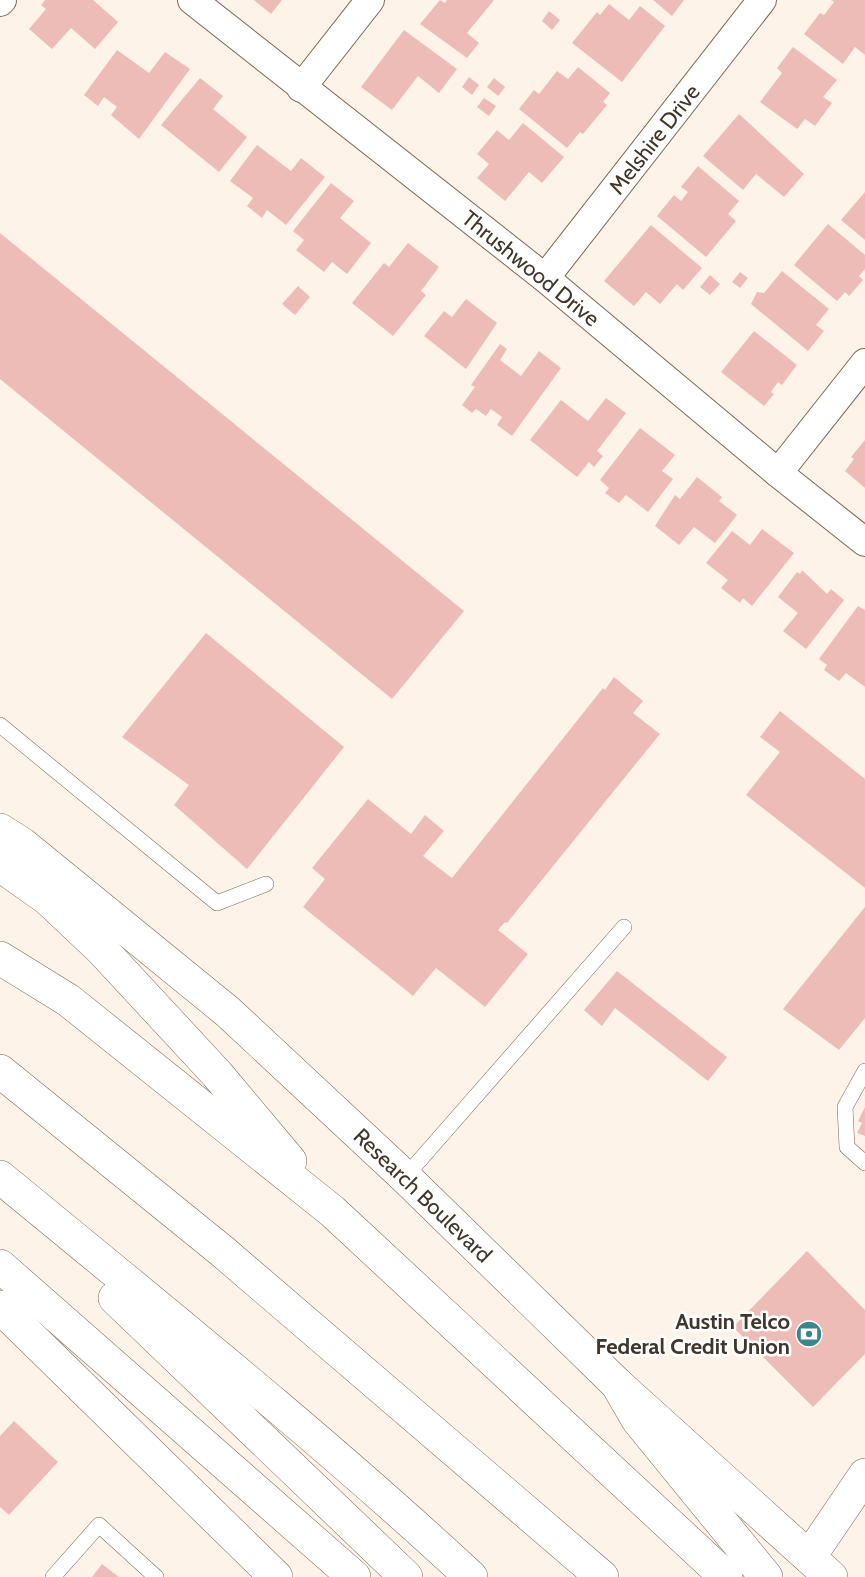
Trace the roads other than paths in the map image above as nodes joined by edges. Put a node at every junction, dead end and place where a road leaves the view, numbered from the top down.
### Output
1 (192, 0) edge
2 (370, 0) edge
3 (762, 0) edge
4 (301, 88) junction
5 (545, 278) junction
6 (865, 363) edge
7 (778, 473) junction
8 (865, 542) edge
9 (0, 725) edge
10 (0, 830) edge
11 (0, 865) edge
12 (266, 884) dead end
13 (624, 927) dead end
14 (0, 958) edge
15 (0, 1071) edge
16 (865, 1071) edge
17 (865, 1163) edge
18 (0, 1177) edge
19 (405, 1177) junction
20 (332, 1211) junction
21 (0, 1266) edge
22 (0, 1306) edge
23 (617, 1384) junction
24 (865, 1475) edge
25 (820, 1566) edge
26 (53, 1577) edge
27 (156, 1577) edge
28 (276, 1577) edge
29 (354, 1577) edge
30 (406, 1577) edge
31 (471, 1577) edge
32 (602, 1577) edge
33 (726, 1577) edge
34 (766, 1577) edge

1 - 4 street, Thrushwood Drive
2 - 4 street
3 - 5 street, Melshire Drive
4 - 5 street, Thrushwood Drive
5 - 7 street, Thrushwood Drive
6 - 7 street
7 - 8 street, Thrushwood Drive
9 - 12 lane
10 - 19 main road, Research Boulevard
11 - 20 main road
13 - 19 lane
14 - 20 main road
15 - 32 main road
16 - 17 lane
18 - 30 main road
18 - 31 main road
19 - 23 main road, Research Boulevard
20 - 33 main road
21 - 29 main road
22 - 28 main road
23 - 25 main road, Research Boulevard
23 - 34 main road
24 - 25 main road
26 - 27 lane

